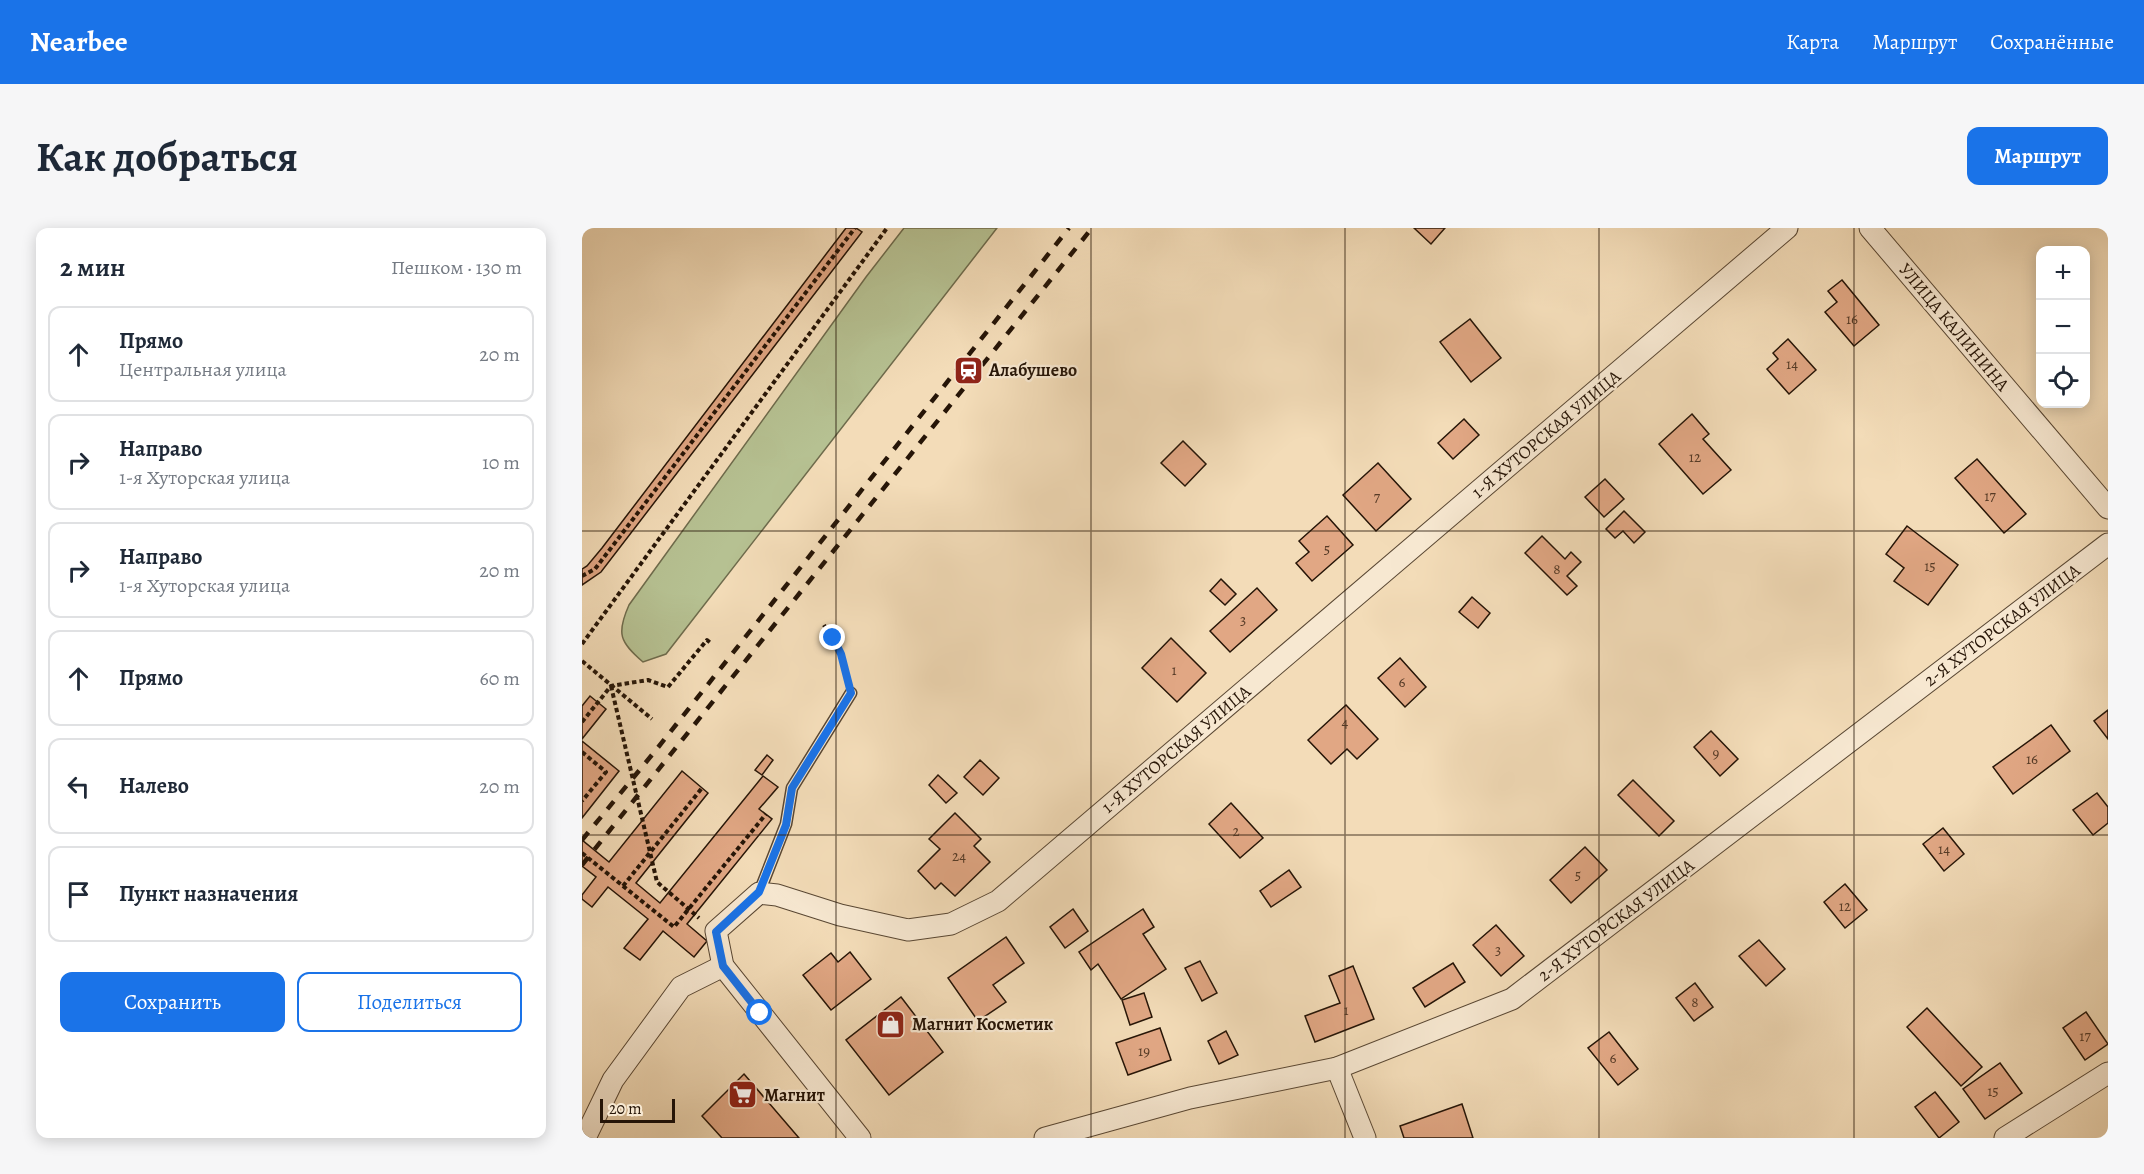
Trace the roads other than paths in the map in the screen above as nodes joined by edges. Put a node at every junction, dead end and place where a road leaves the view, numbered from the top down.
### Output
1 (1787, 228) edge
2 (1870, 228) edge
3 (2108, 508) edge
4 (2108, 544) edge
5 (851, 693) road end
6 (759, 892) junction
7 (723, 966) junction
8 (1337, 1068) junction
9 (2108, 1073) edge
10 (585, 1138) edge
11 (860, 1138) edge
12 (1045, 1138) edge
13 (1365, 1138) edge
14 (2005, 1138) edge

1 - 6 street, 1-Я ХУТОРСКАЯ УЛИЦА
2 - 3 street, УЛИЦА КАЛИНИНА
4 - 8 street, 2-Я ХУТОРСКАЯ УЛИЦА
5 - 6 lane
6 - 7 street
7 - 10 street
7 - 11 street
8 - 12 street, 2-Я ХУТОРСКАЯ УЛИЦА
8 - 13 street
9 - 14 street

